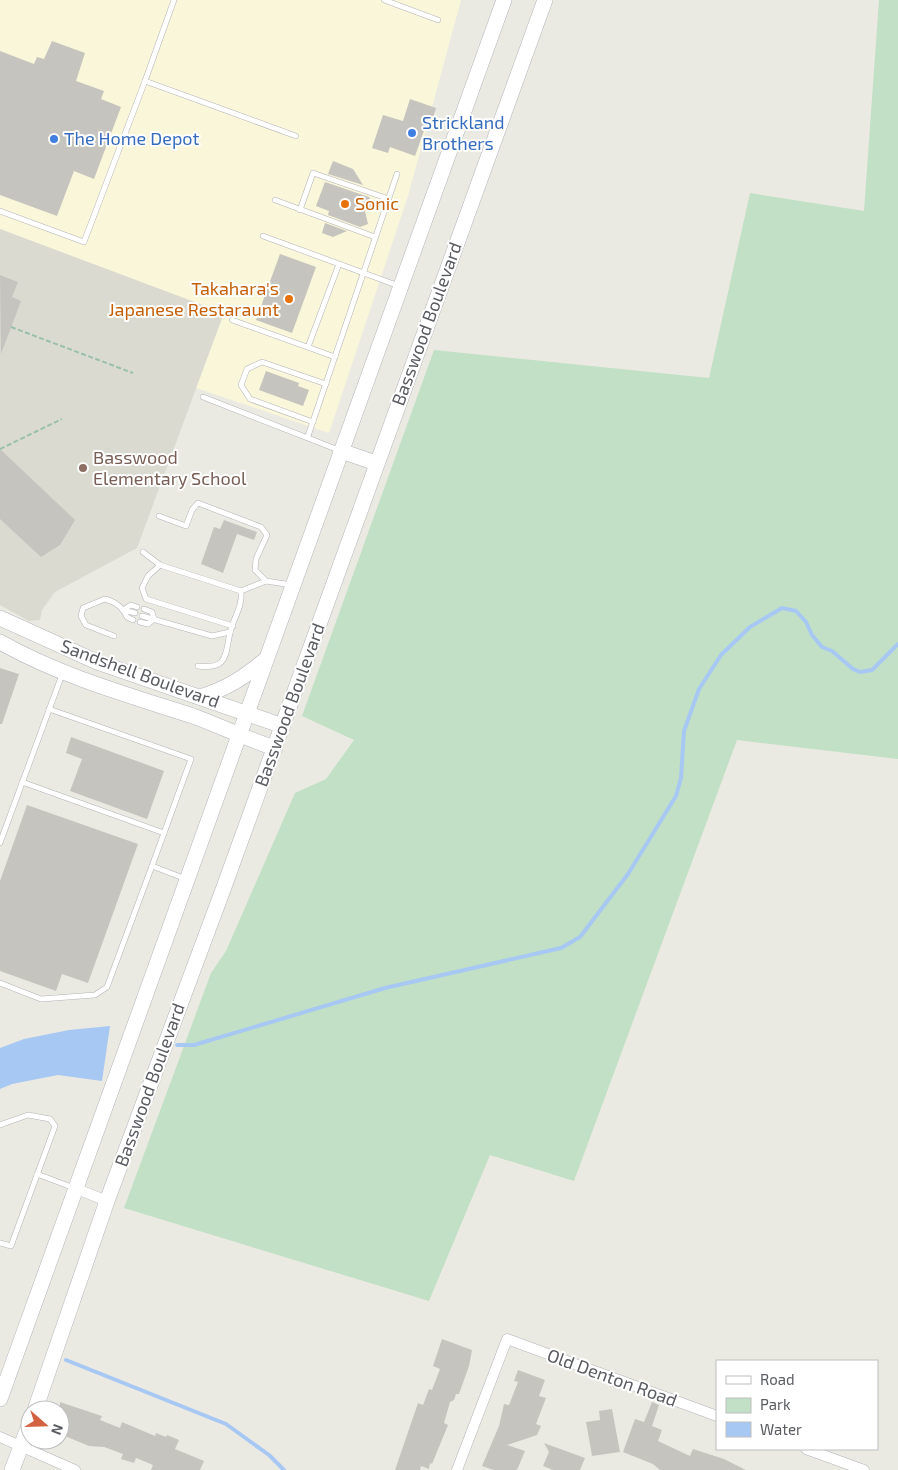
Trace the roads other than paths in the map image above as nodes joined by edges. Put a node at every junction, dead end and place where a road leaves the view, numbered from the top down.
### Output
1 (174, 0) edge
2 (384, 0) edge
3 (504, 0) edge
4 (545, 0) edge
5 (438, 20) dead end
6 (145, 81) junction
7 (296, 136) dead end
8 (398, 174) dead end
9 (389, 198) junction
10 (275, 200) dead end
11 (300, 210) junction
12 (0, 211) edge
13 (263, 236) dead end
14 (375, 237) junction
15 (339, 264) junction
16 (364, 274) junction
17 (400, 287) junction
18 (232, 320) dead end
19 (308, 347) junction
20 (336, 356) junction
21 (326, 384) junction
22 (203, 397) dead end
23 (313, 422) junction
24 (308, 436) junction
25 (341, 451) junction
26 (376, 463) junction
27 (159, 516) dead end
28 (143, 552) dead end
29 (160, 565) junction
30 (266, 581) junction
31 (293, 585) junction
32 (241, 591) junction
33 (138, 607) dead end
34 (144, 609) dead end
35 (123, 610) junction
36 (135, 613) dead end
37 (0, 618) edge
38 (141, 619) dead end
39 (154, 619) junction
40 (133, 620) dead end
41 (233, 626) junction
42 (230, 632) junction
43 (114, 636) dead end
44 (0, 642) edge
45 (266, 659) junction
46 (198, 666) dead end
47 (63, 671) junction
48 (200, 697) junction
49 (49, 709) junction
50 (247, 712) junction
51 (283, 726) junction
52 (238, 736) junction
53 (275, 748) junction
54 (22, 782) junction
55 (164, 833) junction
56 (0, 843) edge
57 (152, 866) junction
58 (187, 879) junction
59 (0, 983) edge
60 (0, 1125) edge
61 (37, 1174) junction
62 (77, 1189) junction
63 (108, 1201) junction
64 (0, 1242) edge
65 (0, 1399) edge
66 (38, 1400) edge
67 (716, 1416) edge
68 (0, 1437) edge
69 (20, 1447) edge
70 (20, 1450) edge
71 (26, 1450) edge
72 (809, 1450) edge
73 (12, 1470) edge
74 (75, 1470) edge
75 (457, 1470) edge
76 (864, 1470) edge

1 - 6 lane
2 - 5 lane
3 - 17 main road, Basswood Boulevard
4 - 26 main road, Basswood Boulevard
6 - 7 lane
6 - 12 lane
8 - 9 lane
9 - 11 lane
9 - 14 lane
10 - 11 lane
11 - 14 lane
13 - 15 lane
14 - 16 lane
15 - 16 lane
15 - 19 lane
16 - 17 lane
16 - 20 lane
17 - 25 main road, Basswood Boulevard
18 - 19 lane
19 - 20 lane
20 - 21 lane
21 - 23 lane
21 - 23 lane
22 - 24 lane
23 - 24 lane
24 - 25 lane
25 - 26 main road
25 - 31 main road, Basswood Boulevard
26 - 51 main road, Basswood Boulevard
27 - 30 lane
28 - 29 lane
29 - 32 lane
29 - 41 lane
30 - 31 lane
30 - 32 lane
31 - 45 main road, Basswood Boulevard
32 - 41 lane
33 - 35 lane
34 - 39 lane
35 - 36 lane
35 - 40 lane
35 - 43 lane
37 - 48 main road, Sandshell Boulevard
38 - 39 lane
39 - 42 lane
41 - 42 lane
42 - 46 lane
44 - 47 main road, Sandshell Boulevard
45 - 48 main road
45 - 50 main road, Basswood Boulevard
47 - 49 lane
47 - 52 main road, Sandshell Boulevard
48 - 50 main road, Sandshell Boulevard
49 - 54 lane
49 - 55 lane
50 - 51 main road, Sandshell Boulevard
50 - 52 main road, Basswood Boulevard
51 - 53 main road, Basswood Boulevard
52 - 53 main road, Sandshell Boulevard
52 - 58 main road, Basswood Boulevard
53 - 63 main road, Basswood Boulevard
54 - 55 lane
54 - 56 lane
55 - 57 lane
57 - 58 lane
57 - 59 lane
58 - 62 main road, Basswood Boulevard
60 - 61 lane
61 - 62 lane
61 - 64 lane
62 - 63 street
62 - 65 main road, Basswood Boulevard
63 - 66 main road, Basswood Boulevard
67 - 75 street, Old Denton Road
68 - 69 street
70 - 73 main road
71 - 74 street
72 - 76 street

